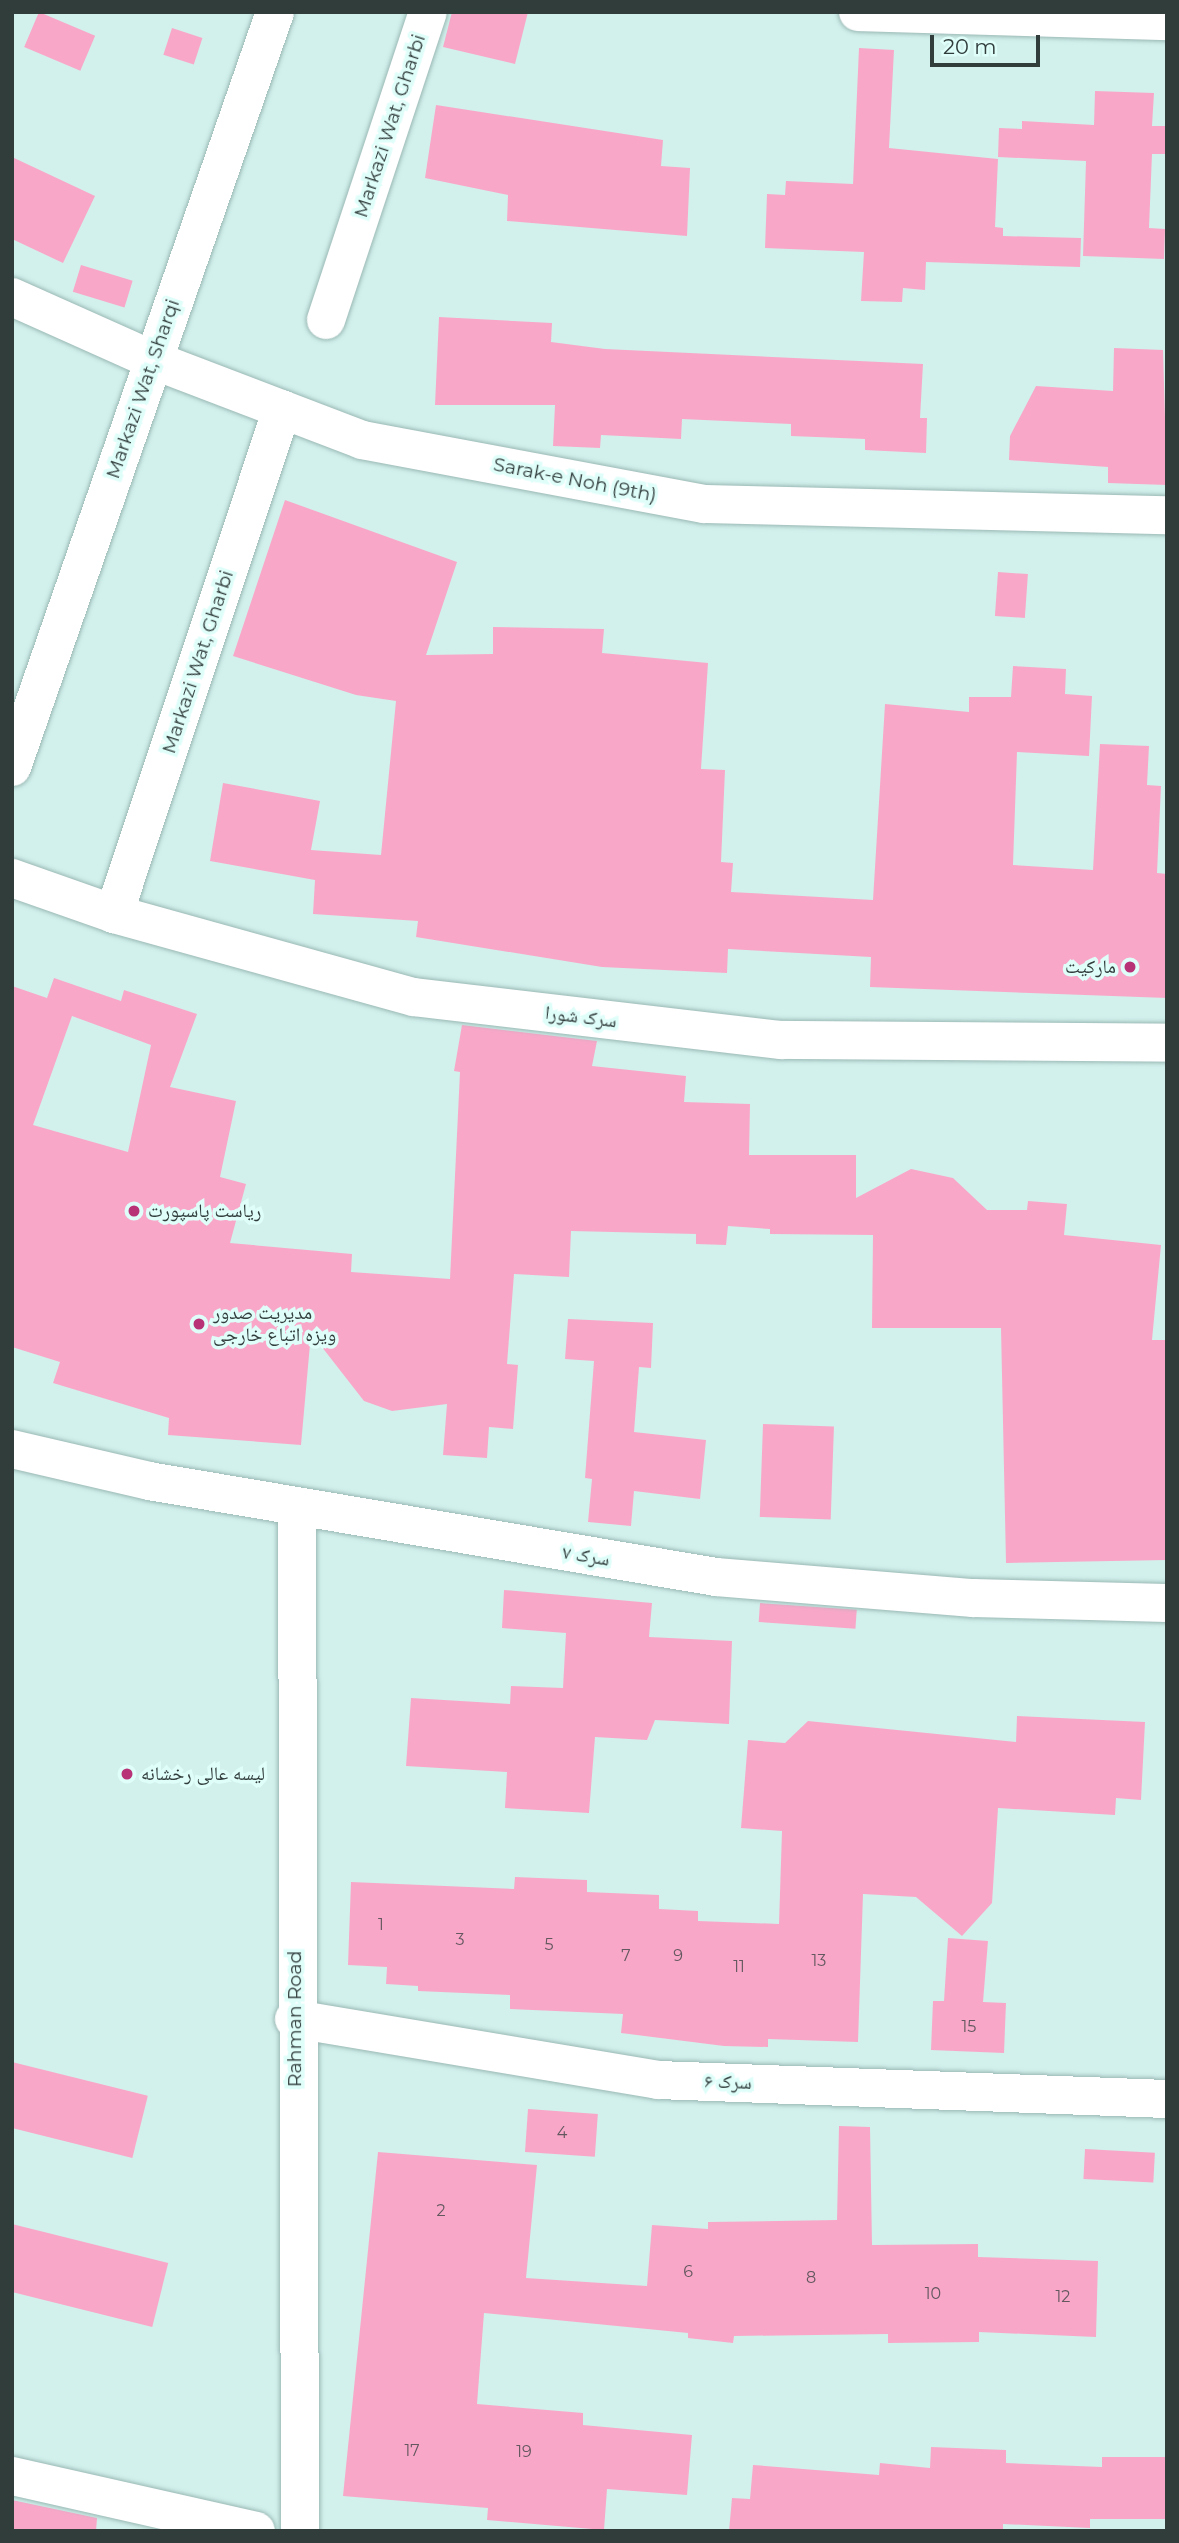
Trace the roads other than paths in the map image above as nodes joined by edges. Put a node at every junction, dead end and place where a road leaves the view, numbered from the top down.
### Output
1 (275, 12) edge
2 (428, 12) edge
3 (858, 12) edge
4 (1167, 21) edge
5 (12, 298) edge
6 (326, 320) dead end
7 (153, 360) junction
8 (282, 409) junction
9 (1167, 515) edge
10 (12, 767) edge
11 (12, 878) edge
12 (114, 914) junction
13 (1167, 1043) edge
14 (12, 1449) edge
15 (297, 1507) junction
16 (1167, 1603) edge
17 (295, 2019) junction
18 (1167, 2099) edge
19 (12, 2476) edge
20 (256, 2531) edge
21 (300, 2531) edge

1 - 7 street, Markazi Wat, Sharqi
2 - 6 street, Markazi Wat, Gharbi
3 - 4 street
5 - 7 street, Sarak-e Noh (9th)
7 - 8 street, Sarak-e Noh (9th)
7 - 10 street, Markazi Wat, Sharqi
8 - 9 street, Sarak-e Noh (9th)
8 - 12 street, Markazi Wat, Gharbi
11 - 12 street, سرک شورا
12 - 13 street, سرک شورا
14 - 15 street, سرک ۷
15 - 16 street, سرک ۷
15 - 17 street, Rahman Road
17 - 18 street, سرک ۶
17 - 21 street, Rahman Road
19 - 20 street

